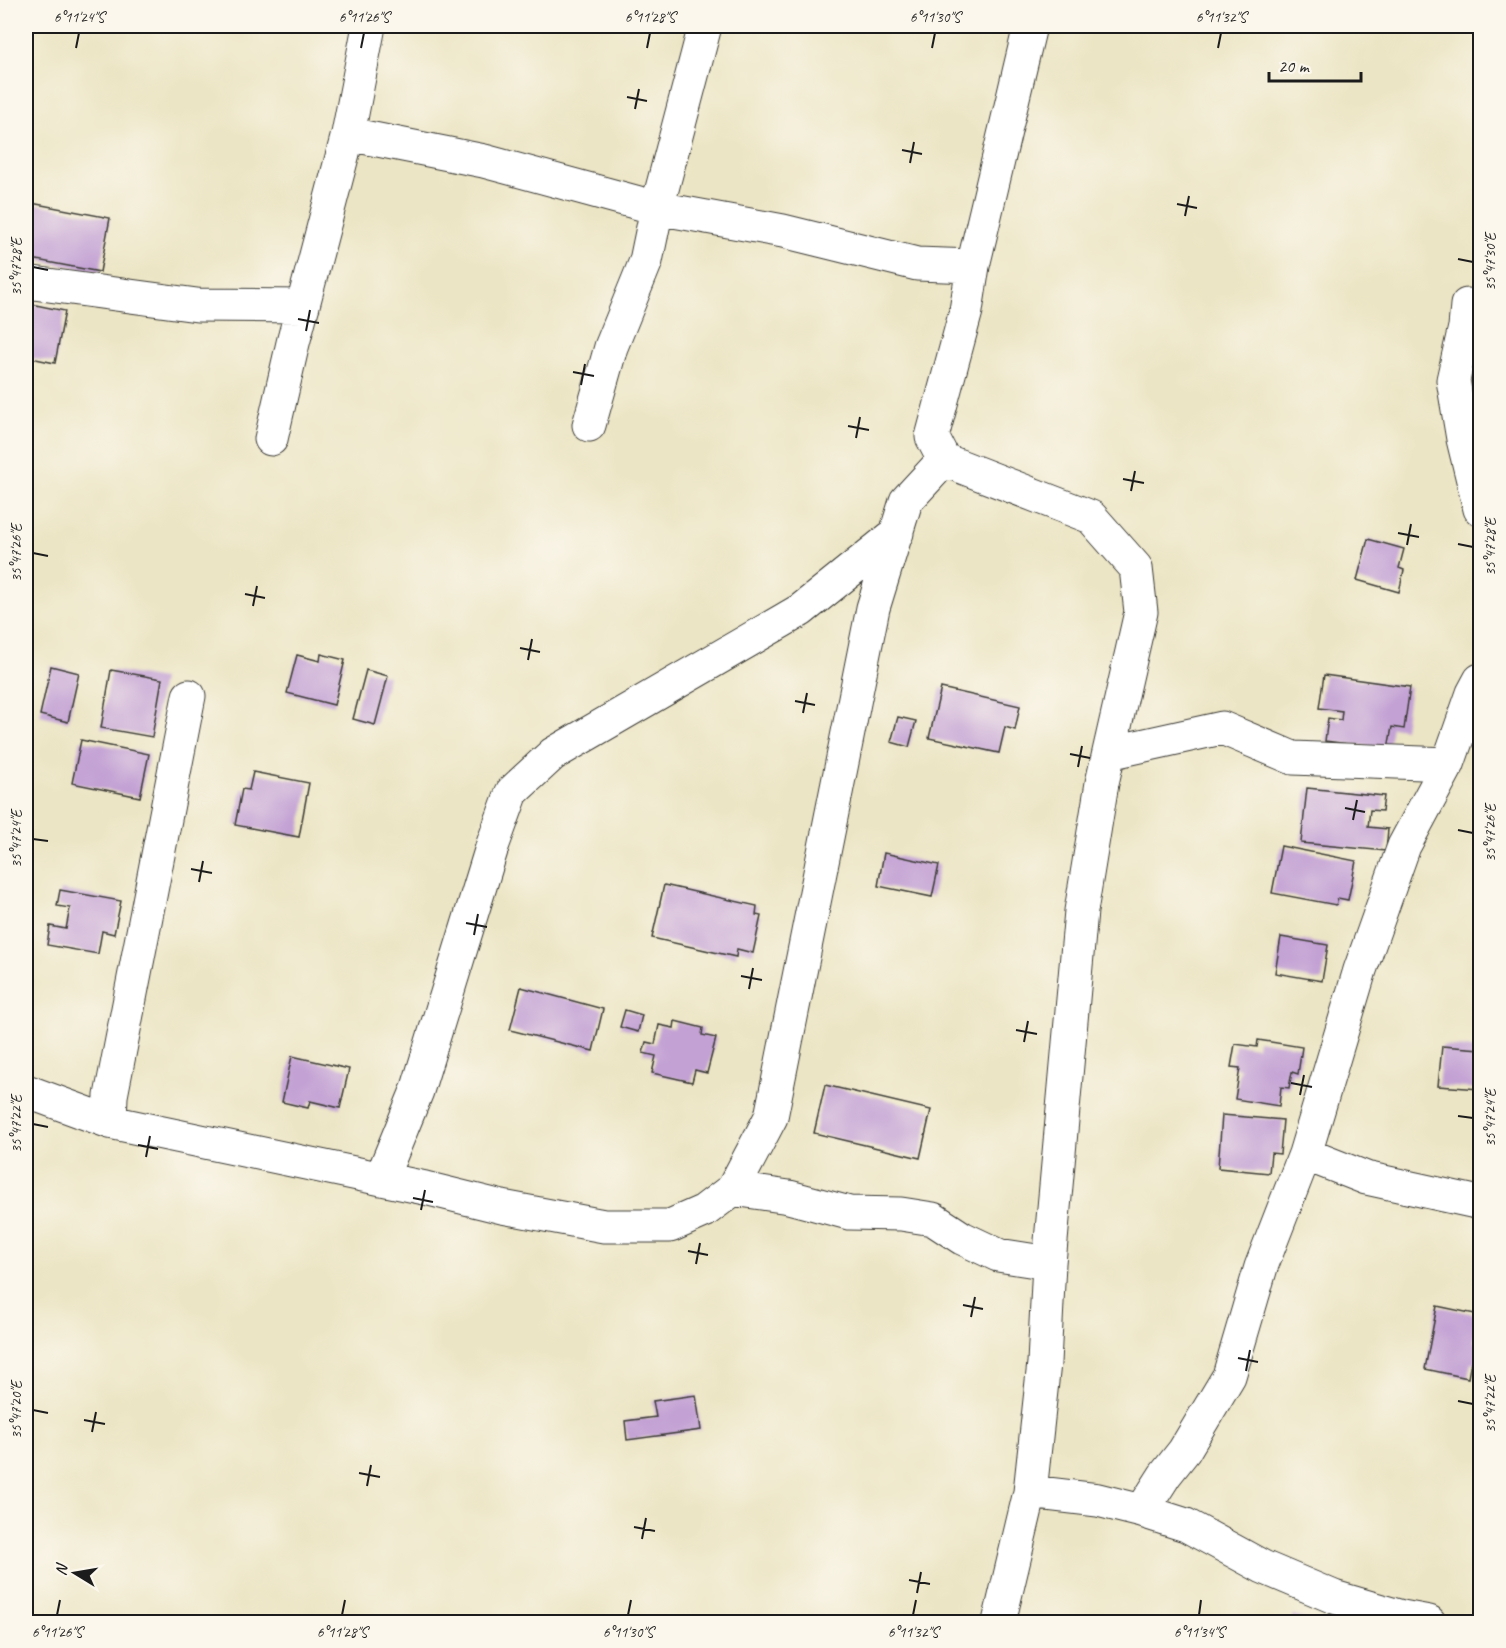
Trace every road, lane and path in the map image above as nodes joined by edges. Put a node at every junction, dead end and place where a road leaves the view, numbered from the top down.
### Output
1 (369, 26) edge
2 (705, 26) edge
3 (1030, 26) edge
4 (348, 134) junction
5 (657, 208) junction
6 (973, 266) junction
7 (26, 282) edge
8 (1467, 305) dead end
9 (303, 306) junction
10 (589, 425) dead end
11 (271, 439) dead end
12 (944, 460) junction
13 (1480, 509) edge
14 (897, 533) junction
15 (1480, 681) edge
16 (189, 696) dead end
17 (1109, 753) junction
18 (1448, 764) junction
19 (26, 1091) edge
20 (110, 1122) junction
21 (1305, 1154) junction
22 (381, 1179) junction
23 (733, 1189) junction
24 (1480, 1203) edge
25 (1049, 1263) junction
26 (1030, 1492) junction
27 (1142, 1511) junction
28 (999, 1623) edge
29 (1429, 1623) edge

1 - 4 street
2 - 5 street
3 - 6 street
4 - 5 street
4 - 9 street
5 - 6 street
5 - 10 street
6 - 12 street
7 - 9 street
8 - 13 street
9 - 11 street
12 - 14 street
12 - 17 street
14 - 22 street
14 - 23 street
15 - 18 street
16 - 20 street
17 - 18 street
17 - 25 street
18 - 21 street
19 - 20 street
20 - 22 street
21 - 24 street
21 - 27 street
22 - 23 street
23 - 25 street
25 - 26 street
26 - 27 street
26 - 28 street
27 - 29 street

